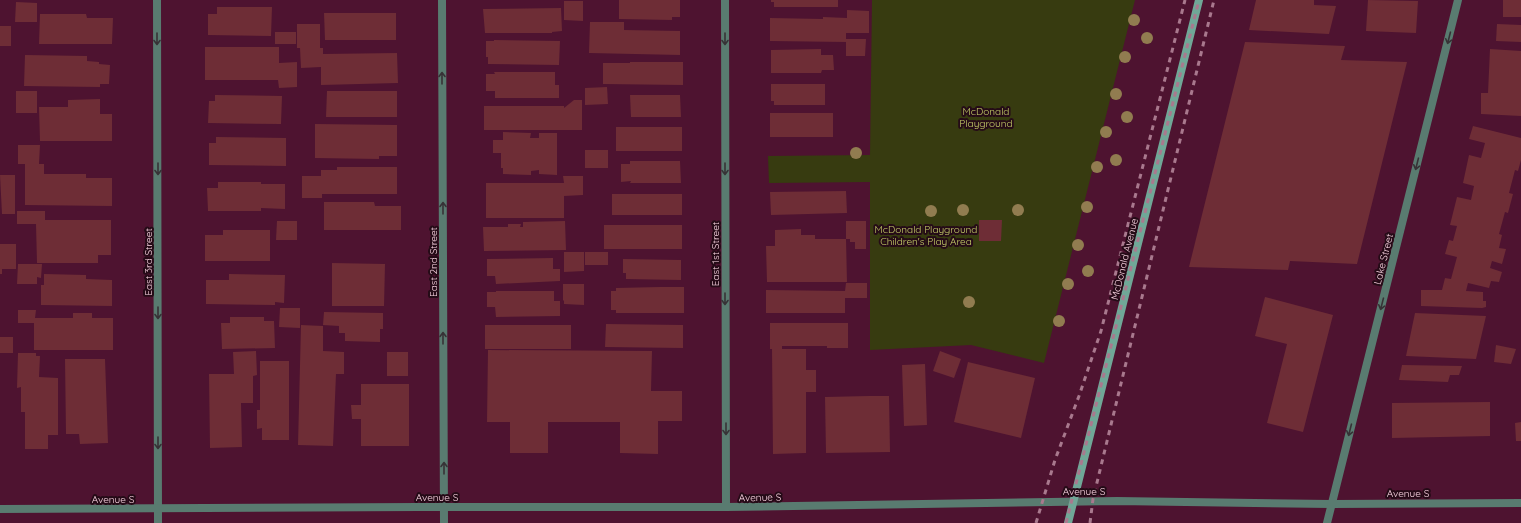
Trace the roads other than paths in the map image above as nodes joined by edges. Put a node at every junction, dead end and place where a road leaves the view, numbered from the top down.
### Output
1 (157, 0) edge
2 (442, 0) edge
3 (725, 0) edge
4 (1199, 0) edge
5 (1458, 0) edge
6 (1074, 502) junction
7 (1521, 503) edge
8 (1331, 504) junction
9 (444, 507) junction
10 (726, 507) junction
11 (0, 510) edge
12 (158, 510) junction
13 (158, 523) edge
14 (444, 523) edge
15 (1068, 523) edge
16 (1327, 523) edge

1 -> 12 street, East 3rd Street
9 -> 2 street, East 2nd Street
3 -> 10 street, East 1st Street
4 - 6 main road, McDonald Avenue
5 -> 8 street, Lake Street
6 - 8 street, Avenue S
6 - 10 street, Avenue S
6 - 15 main road, McDonald Avenue
7 - 8 street, Avenue S
8 - 16 street, Lake Street
9 - 10 street, Avenue S
9 - 12 street, Avenue S
9 - 14 street, East 2nd Street
11 - 12 street, Avenue S
12 - 13 street, East 3rd Street

